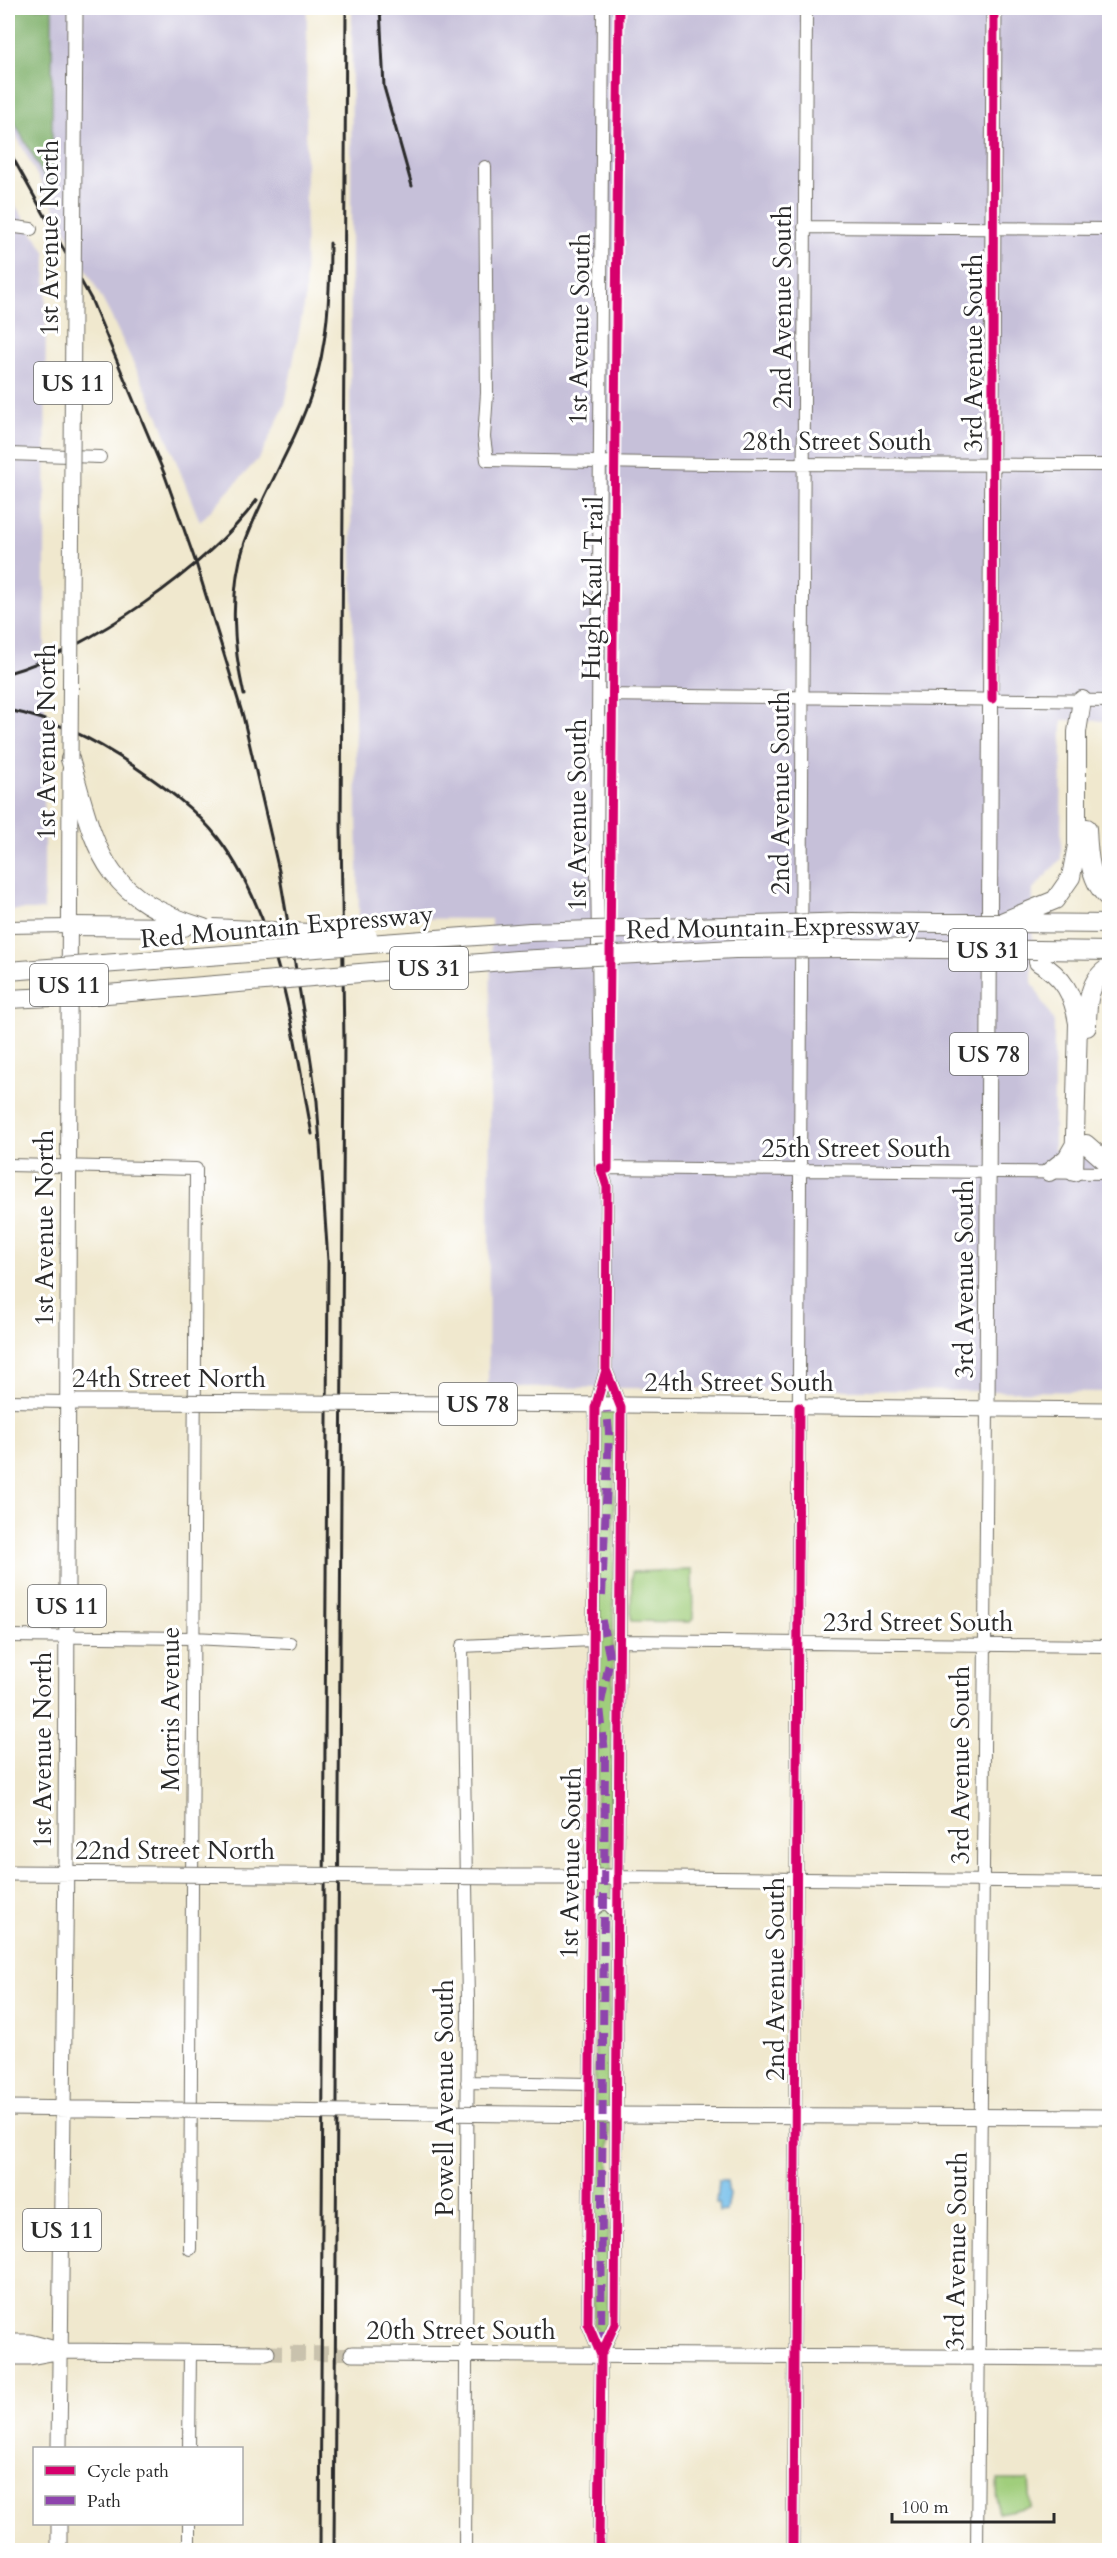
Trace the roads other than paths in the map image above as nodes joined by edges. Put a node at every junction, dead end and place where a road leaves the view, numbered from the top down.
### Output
1 (75, 8) edge
2 (603, 8) edge
3 (806, 8) edge
4 (994, 8) edge
5 (485, 167) dead end
6 (8, 226) edge
7 (804, 227) junction
8 (31, 229) dead end
9 (994, 229) junction
10 (1110, 229) edge
11 (8, 454) edge
12 (100, 457) dead end
13 (600, 460) junction
14 (804, 464) junction
15 (993, 465) junction
16 (1110, 465) edge
17 (600, 695) junction
18 (804, 698) junction
19 (992, 699) junction
20 (1082, 700) junction
21 (1110, 700) edge
22 (70, 759) joint
23 (76, 803) junction
24 (1110, 899) edge
25 (1039, 916) junction
26 (1110, 924) edge
27 (69, 926) junction
28 (8, 927) edge
29 (208, 928) junction
30 (441, 939) junction
31 (1110, 951) edge
32 (1038, 956) junction
33 (1110, 967) edge
34 (8, 971) edge
35 (8, 999) edge
36 (1080, 1144) junction
37 (8, 1165) edge
38 (1110, 1165) edge
39 (68, 1166) junction
40 (602, 1168) junction
41 (802, 1170) junction
42 (988, 1171) junction
43 (1049, 1172) junction
44 (1079, 1173) junction
45 (1110, 1173) edge
46 (606, 1370) junction
47 (8, 1401) edge
48 (67, 1402) junction
49 (331, 1403) joint
50 (799, 1407) junction
51 (987, 1408) junction
52 (1110, 1410) edge
53 (8, 1636) edge
54 (67, 1637) junction
55 (193, 1638) junction
56 (592, 1640) junction
57 (619, 1641) junction
58 (290, 1643) dead end
59 (798, 1644) junction
60 (985, 1645) junction
61 (1110, 1646) edge
62 (8, 1873) edge
63 (65, 1873) junction
64 (591, 1877) junction
65 (618, 1877) junction
66 (797, 1880) junction
67 (983, 1880) junction
68 (1110, 1882) edge
69 (591, 1912) junction
70 (618, 1915) junction
71 (467, 2082) junction
72 (590, 2084) junction
73 (8, 2108) edge
74 (63, 2109) junction
75 (613, 2115) junction
76 (796, 2116) junction
77 (981, 2117) junction
78 (1110, 2117) edge
79 (190, 2249) dead end
80 (8, 2342) edge
81 (62, 2350) junction
82 (189, 2351) junction
83 (267, 2353) tunnel mouth
84 (352, 2354) tunnel mouth
85 (466, 2354) junction
86 (601, 2355) junction
87 (8, 2357) edge
88 (793, 2357) junction
89 (979, 2358) junction
90 (1110, 2358) edge
91 (59, 2447) edge
92 (189, 2447) edge
93 (59, 2525) edge
94 (189, 2525) edge
95 (59, 2550) edge
96 (189, 2550) edge
97 (465, 2550) edge
98 (599, 2550) edge
99 (793, 2550) edge
100 (977, 2550) edge

1 - 22 main road, 1st Avenue North / US 11, bridge
2 - 13 street, 1st Avenue South
3 - 7 street, 2nd Avenue South
4 - 9 main road, 3rd Avenue South / US 78
5 - 13 street, 28th Street South
6 - 8 street
7 - 9 street
7 - 14 street, 2nd Avenue South
9 - 10 street
9 - 15 main road, 3rd Avenue South / US 78
11 - 12 street
13 - 14 street, 28th Street South
13 - 17 street, 1st Avenue South
14 - 15 street, 28th Street South
14 - 18 street, 2nd Avenue South
15 - 16 street, 28th Street South
15 - 19 main road, 3rd Avenue South / US 78
17 - 18 street
17 - 40 street, 1st Avenue South
18 - 19 street
18 - 41 street, 2nd Avenue South
19 - 20 street
19 - 42 main road, 3rd Avenue South / US 78
20 - 21 street
20 - 24 highway
20 - 25 highway
22 - 23 highway
23 - 27 main road, 1st Avenue North / US 11
23 - 29 highway
25 - 26 highway, US 31
25 - 30 highway, Red Mountain Expressway / US 31, bridge
27 - 28 street
27 - 29 highway
27 - 39 main road, 1st Avenue North / US 11
29 - 30 highway, bridge
30 - 34 highway, Red Mountain Expressway / US 31, bridge
31 - 32 highway, US 31
32 - 35 highway, Red Mountain Expressway / US 31, bridge
32 - 36 highway
33 - 36 highway
36 - 38 highway
36 - 43 highway
36 - 44 highway
37 - 39 street
39 - 48 main road, 1st Avenue North / US 11
39 - 55 street, Morris Avenue
40 - 41 street, 25th Street South
40 - 46 street, 1st Avenue South
41 - 42 street, 25th Street South
41 - 50 street, 2nd Avenue South
42 - 43 street, 25th Street South
42 - 51 main road, 3rd Avenue South / US 78
43 - 44 street, 25th Street South
44 - 45 street, 25th Street South
46 - 56 street, 1st Avenue South
46 - 57 street, 1st Avenue South
47 - 48 street, 24th Street North
48 - 49 main road, 24th Street North / US 78, bridge
48 - 54 main road, 1st Avenue North / US 11
49 - 50 main road, 24th Street South / US 78, bridge
50 - 51 main road, 24th Street South / US 78
50 - 59 street, 2nd Avenue South
51 - 52 main road, 24th Street South / US 78
51 - 60 street, 3rd Avenue South
53 - 54 street
54 - 55 street
54 - 63 main road, 1st Avenue North / US 11
55 - 58 street
55 - 79 street, Morris Avenue
56 - 64 street, 1st Avenue South
56 - 71 street, Powell Avenue South
57 - 59 street, 23rd Street South
57 - 65 street, 1st Avenue South
59 - 60 street, 23rd Street South
59 - 66 street, 2nd Avenue South
60 - 61 street, 23rd Street South
60 - 67 street, 3rd Avenue South
62 - 63 main road, 22nd Street North
63 - 64 main road, 22nd Street North, bridge
63 - 74 main road, 1st Avenue North / US 11
64 - 65 main road, 22nd Street North
64 - 69 street, 1st Avenue South
65 - 66 street
65 - 70 street, 1st Avenue South
66 - 67 street
66 - 76 street, 2nd Avenue South
67 - 68 street
67 - 77 street, 3rd Avenue South
69 - 70 street
69 - 72 street, 1st Avenue South
70 - 75 street, 1st Avenue South
71 - 72 street
71 - 85 street, Powell Avenue South
72 - 86 street, 1st Avenue South
73 - 74 main road
74 - 75 main road, bridge
74 - 81 main road, 1st Avenue North / US 11
75 - 76 main road
75 - 86 street, 1st Avenue South
76 - 77 main road
76 - 88 street, 2nd Avenue South
77 - 78 main road
77 - 89 street, 3rd Avenue South
80 - 81 main road
81 - 82 main road
81 - 87 main road
81 - 91 main road, 1st Avenue North / US 11
82 - 83 main road
82 - 92 street
84 - 85 main road, 20th Street South
85 - 86 main road, 20th Street South
85 - 97 street, Powell Avenue South
86 - 88 main road, 20th Street South
86 - 98 street, 1st Avenue South
88 - 89 main road, 20th Street South
88 - 99 street, 2nd Avenue South
89 - 90 main road, 20th Street South
89 - 100 street, 3rd Avenue South
93 - 95 main road
94 - 96 street

